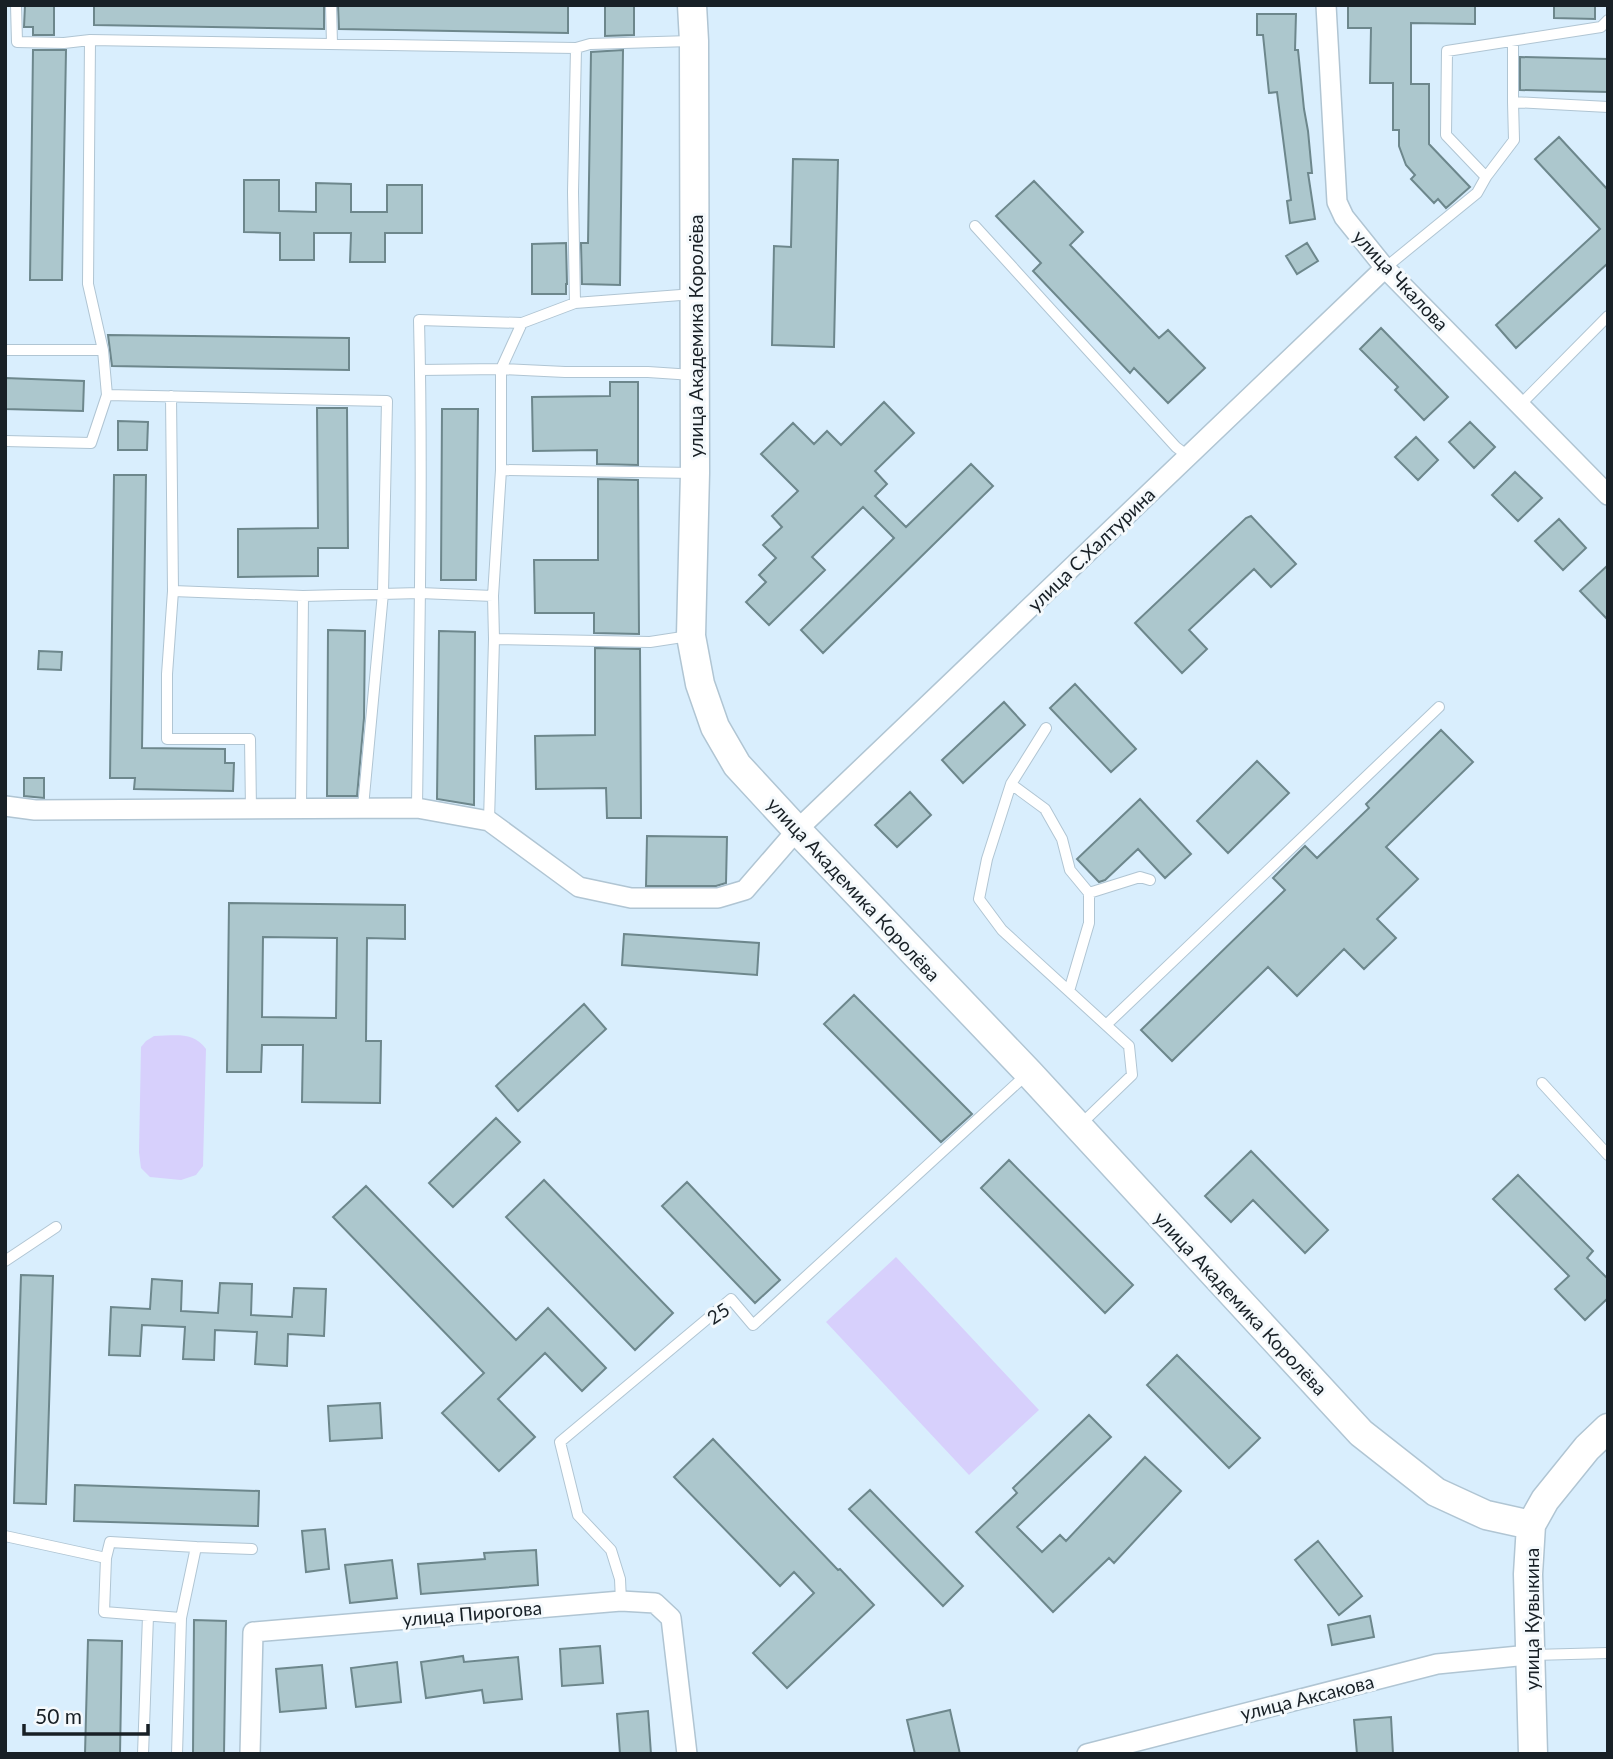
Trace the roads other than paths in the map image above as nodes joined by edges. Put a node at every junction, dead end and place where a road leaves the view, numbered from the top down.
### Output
1 (16, 5) edge
2 (331, 5) edge
3 (695, 5) edge
4 (1326, 5) edge
5 (1608, 20) edge
6 (90, 40) junction
7 (694, 41) junction
8 (1513, 41) junction
9 (332, 44) junction
10 (576, 48) junction
11 (1513, 102) junction
12 (1608, 107) edge
13 (1486, 177) junction
14 (975, 226) dead end
15 (1385, 268) junction
16 (695, 294) junction
17 (575, 303) junction
18 (1608, 316) edge
19 (522, 323) junction
20 (5, 350) edge
21 (103, 350) junction
22 (502, 369) junction
23 (420, 370) junction
24 (694, 375) junction
25 (107, 395) junction
26 (171, 396) junction
27 (1520, 405) junction
28 (5, 442) edge
29 (1188, 456) junction
30 (501, 470) junction
31 (695, 473) junction
32 (1608, 495) edge
33 (173, 590) junction
34 (383, 593) junction
35 (420, 593) junction
36 (303, 596) junction
37 (493, 596) junction
38 (691, 636) junction
39 (494, 639) junction
40 (1440, 707) dead end
41 (1046, 728) dead end
42 (1011, 783) junction
43 (5, 806) edge
44 (363, 807) junction
45 (301, 808) junction
46 (417, 808) junction
47 (251, 809) junction
48 (489, 821) junction
49 (797, 830) junction
50 (1150, 880) dead end
51 (1089, 893) junction
52 (1069, 991) junction
53 (1107, 1026) junction
54 (1029, 1073) junction
55 (1542, 1083) dead end
56 (1079, 1127) junction
57 (1608, 1155) edge
58 (56, 1227) dead end
59 (5, 1261) edge
60 (1608, 1428) edge
61 (1531, 1525) junction
62 (5, 1536) edge
63 (196, 1547) junction
64 (251, 1549) dead end
65 (107, 1558) junction
66 (621, 1601) junction
67 (148, 1616) junction
68 (181, 1618) junction
69 (1608, 1653) edge
70 (1529, 1656) junction
71 (143, 1754) edge
72 (177, 1754) edge
73 (250, 1754) edge
74 (687, 1754) edge
75 (1087, 1754) edge
76 (1533, 1754) edge

1 - 6 lane
2 - 9 lane
3 - 7 street, улица Академика Королёва
4 - 15 street, улица Чкалова
5 - 8 lane
6 - 9 lane
6 - 21 lane
7 - 10 lane
7 - 16 street, улица Академика Королёва
8 - 11 lane
8 - 13 lane
9 - 10 lane
10 - 17 lane
11 - 12 lane
11 - 13 lane
13 - 15 lane
14 - 29 lane
15 - 27 street, улица Чкалова
15 - 29 street, улица С.Халтурина
16 - 17 lane
16 - 24 street, улица Академика Королёва
17 - 19 lane
18 - 27 lane
19 - 22 lane
19 - 23 lane
20 - 21 lane
21 - 25 lane
22 - 23 lane
22 - 24 lane
22 - 30 lane
23 - 35 lane
24 - 31 street, улица Академика Королёва
25 - 26 lane
25 - 28 lane
26 - 33 lane
26 - 34 lane
27 - 32 street, улица Чкалова
29 - 49 street, улица С.Халтурина
30 - 31 lane
30 - 37 lane
31 - 38 street, улица Академика Королёва
33 - 36 lane
33 - 47 lane
34 - 35 lane
34 - 36 lane
34 - 44 lane
35 - 37 lane
35 - 46 lane
36 - 45 lane
37 - 39 lane
38 - 39 lane
38 - 49 street, улица Академика Королёва
39 - 48 lane
40 - 53 lane
41 - 42 lane
42 - 51 lane
42 - 52 lane
43 - 47 street
44 - 45 street
44 - 46 street
45 - 47 street
46 - 48 street
48 - 49 street, улица С.Халтурина
49 - 54 street, улица Академика Королёва
50 - 51 lane
51 - 52 lane
52 - 53 lane
53 - 56 lane
54 - 56 street, улица Академика Королёва
54 - 66 lane, 25
55 - 57 lane
56 - 61 street, улица Академика Королёва
58 - 59 lane
60 - 61 street, улица Кувыкина
61 - 70 street, улица Кувыкина
62 - 65 lane
63 - 64 lane
63 - 65 lane
63 - 68 lane
65 - 67 lane
66 - 73 street, улица Пирогова
66 - 74 street, улица Пирогова
67 - 68 lane
67 - 71 lane
68 - 72 lane
69 - 70 lane
70 - 75 street, улица Аксакова
70 - 76 street, улица Кувыкина

